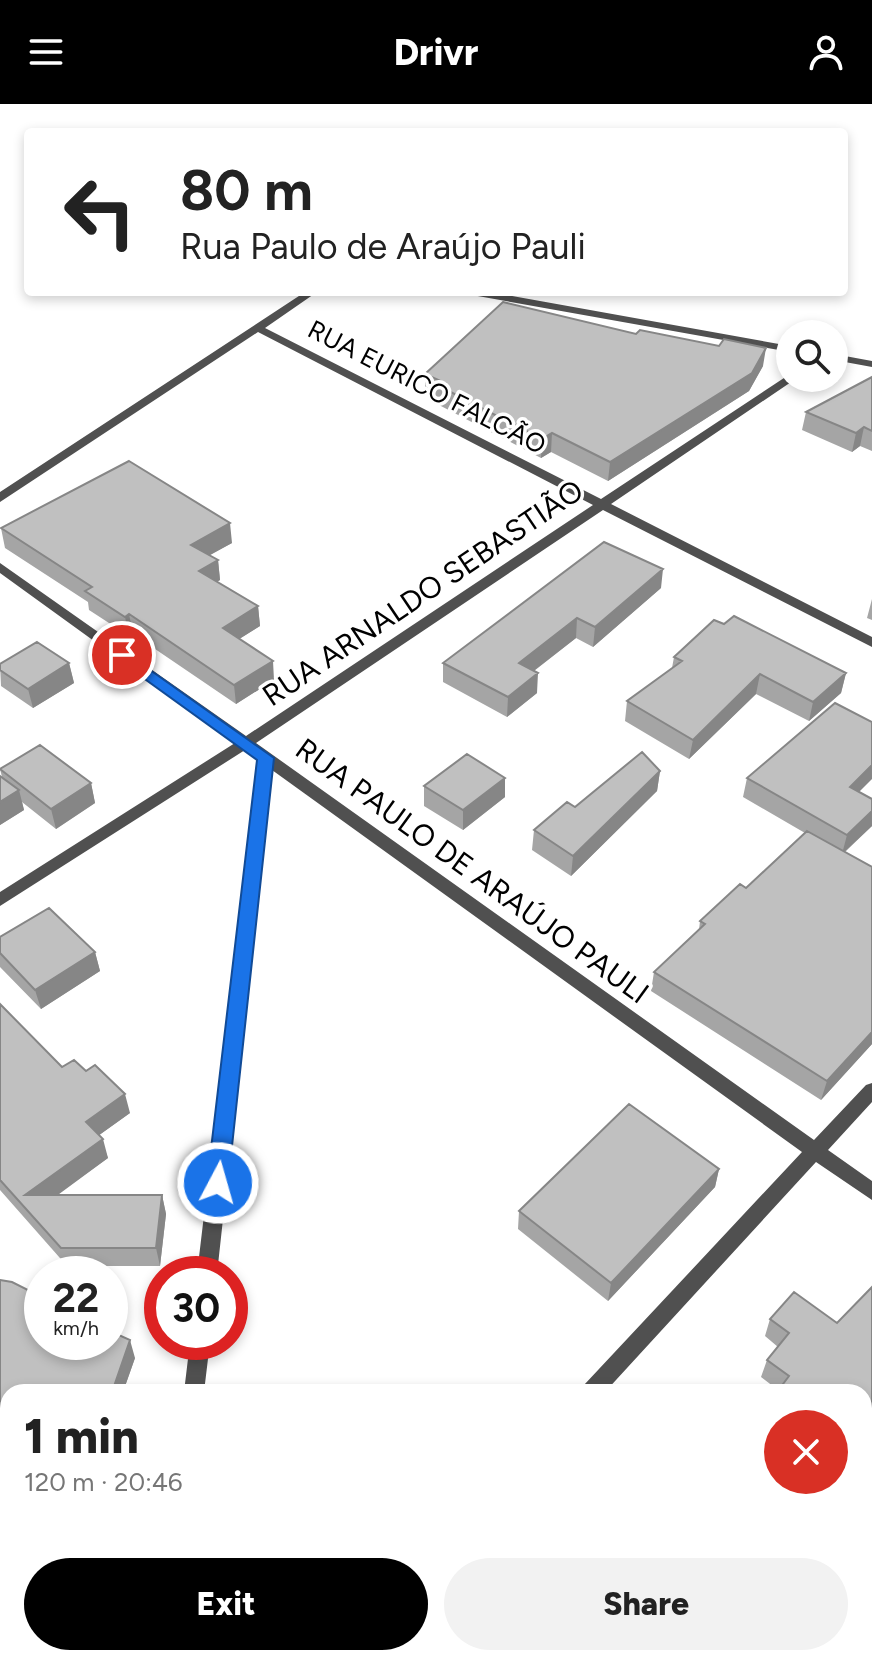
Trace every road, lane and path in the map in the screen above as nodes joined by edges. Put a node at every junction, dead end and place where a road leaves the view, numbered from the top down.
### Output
1 (306, 296) edge
2 (494, 296) edge
3 (258, 328) junction
4 (776, 346) edge
5 (848, 360) edge
6 (872, 364) edge
7 (776, 388) edge
8 (0, 498) edge
9 (605, 504) junction
10 (0, 567) edge
11 (872, 643) edge
12 (245, 743) junction
13 (266, 758) junction
14 (0, 900) edge
15 (872, 1090) edge
16 (815, 1152) junction
17 (872, 1192) edge
18 (209, 1256) edge
19 (198, 1360) edge
20 (195, 1384) edge
21 (598, 1384) edge

1 - 3 street
2 - 4 street
3 - 8 street
3 - 9 street, RUA EURICO FALCÃO
5 - 6 street
7 - 9 street, RUA ARNALDO SEBASTIÃO
9 - 11 street, RUA EURICO FALCÃO
9 - 12 street, RUA ARNALDO SEBASTIÃO
10 - 12 street, RUA PAULO DE ARAÚJO PAULI
12 - 13 street, RUA PAULO DE ARAÚJO PAULI
12 - 14 street, RUA ARNALDO SEBASTIÃO
13 - 16 street, RUA PAULO DE ARAÚJO PAULI
13 - 18 street
15 - 16 street
16 - 17 street, RUA PAULO DE ARAÚJO PAULI
16 - 21 street
19 - 20 street

